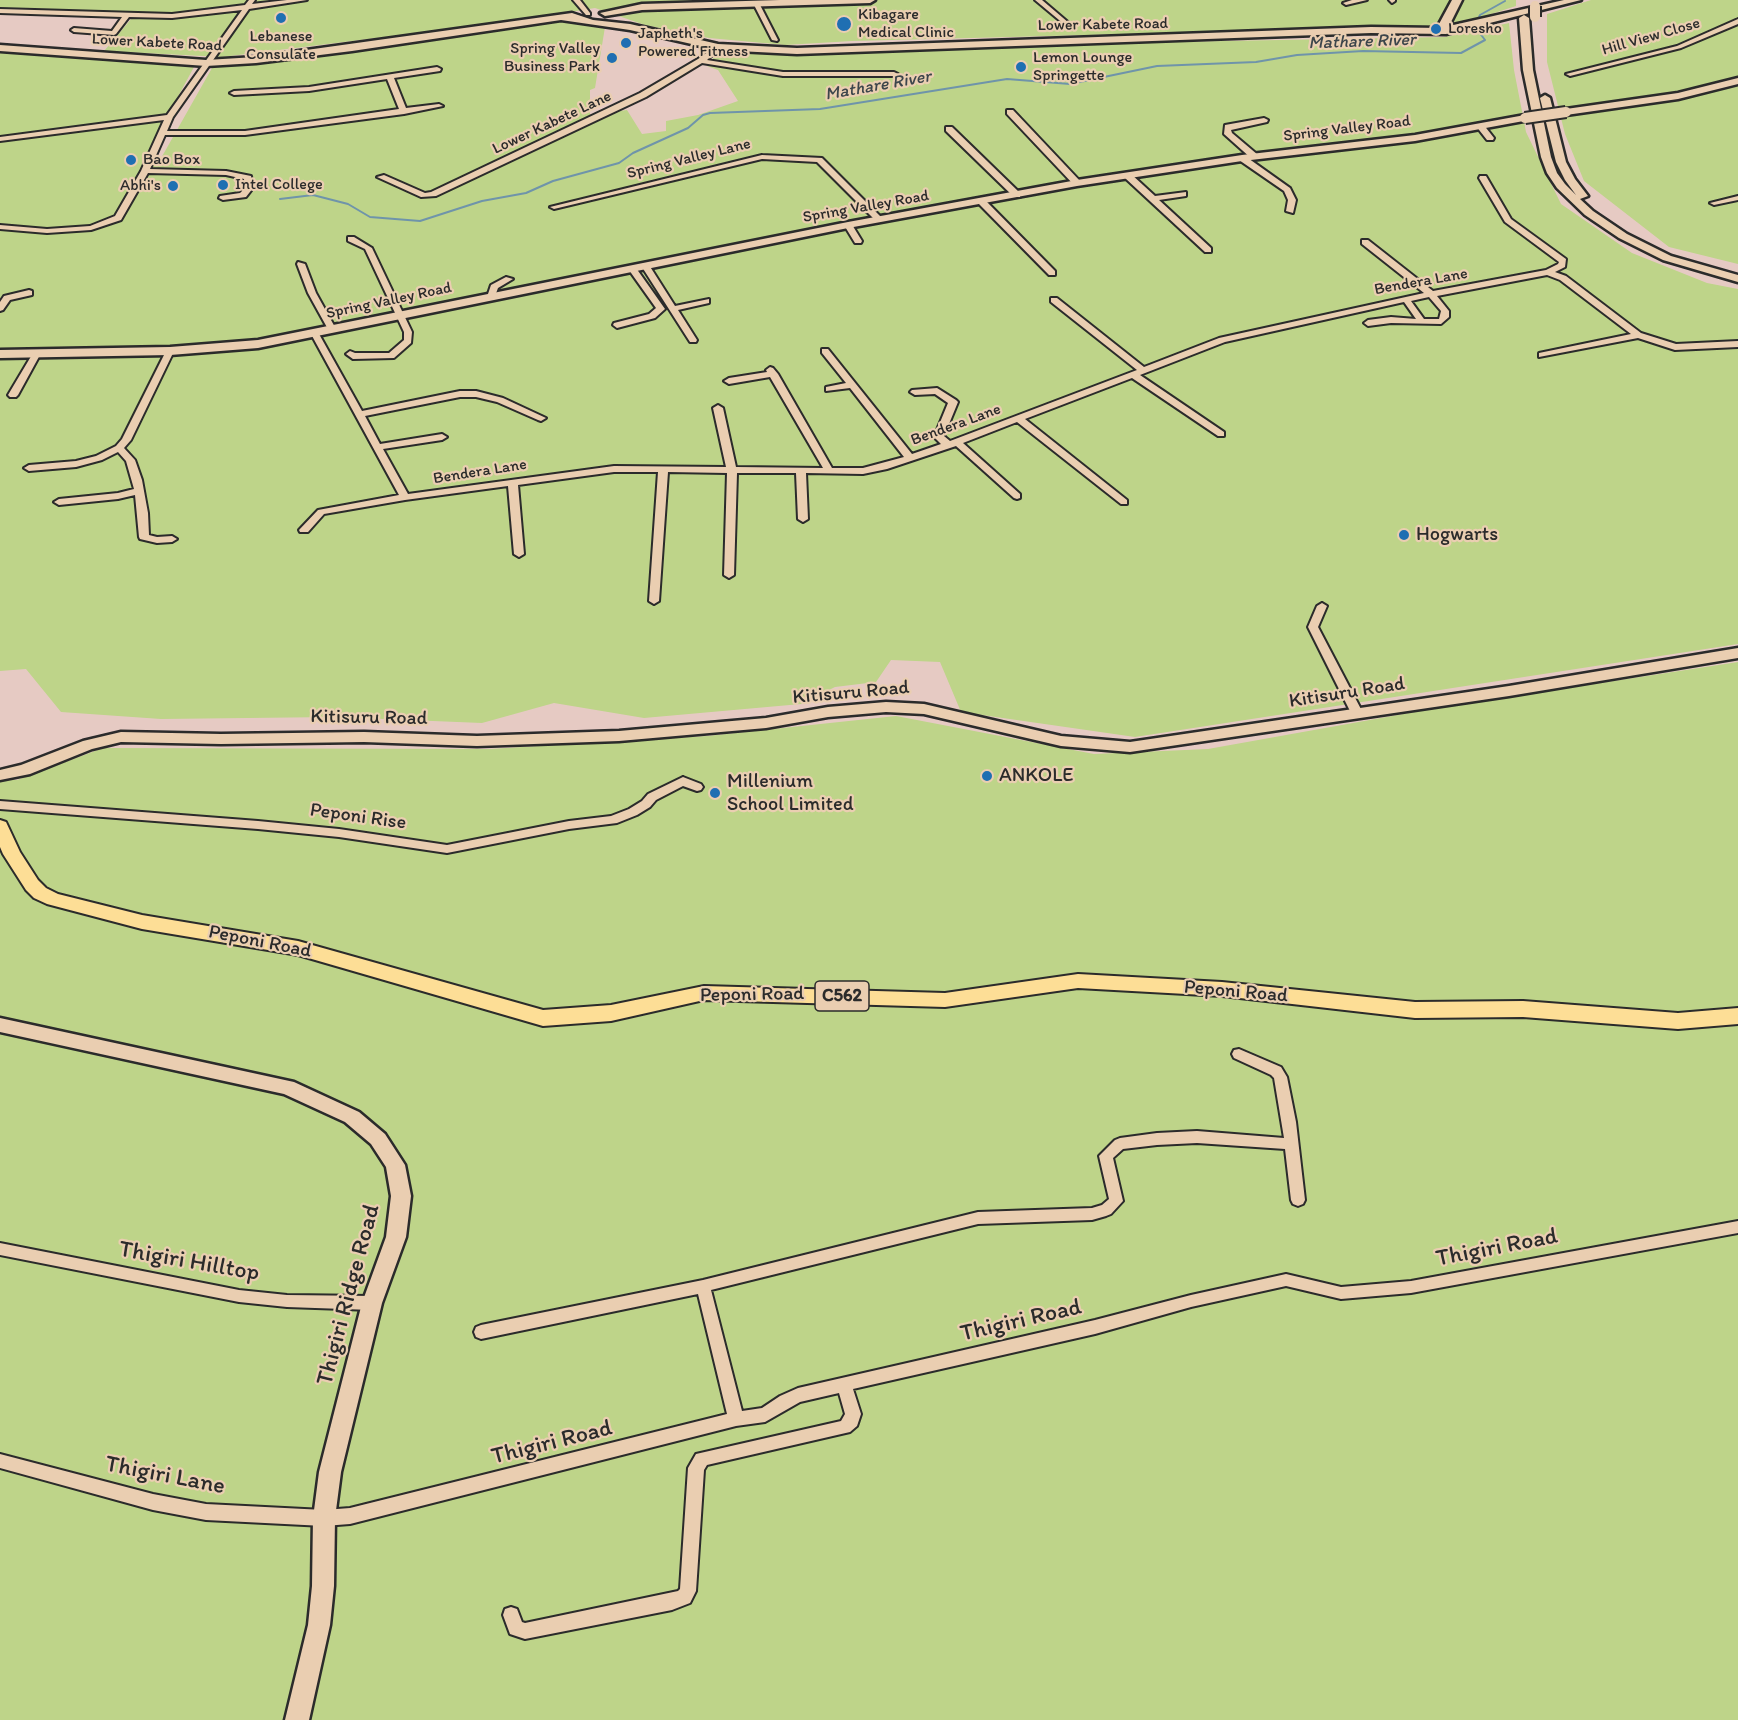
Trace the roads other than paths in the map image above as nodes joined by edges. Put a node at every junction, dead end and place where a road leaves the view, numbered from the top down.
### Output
1 (252, 0) edge
2 (304, 0) edge
3 (576, 0) edge
4 (870, 0) edge
5 (1038, 0) edge
6 (1364, 0) edge
7 (1457, 0) edge
8 (1576, 0) edge
9 (756, 3) junction
10 (1346, 3) dead end
11 (1529, 8) edge
12 (246, 9) junction
13 (0, 11) edge
14 (127, 14) junction
15 (586, 16) junction
16 (606, 18) junction
17 (1738, 21) edge
18 (1067, 24) dead end
19 (74, 30) dead end
20 (1446, 31) junction
21 (775, 40) dead end
22 (718, 47) junction
23 (0, 48) edge
24 (701, 61) junction
25 (206, 63) junction
26 (437, 69) dead end
27 (894, 74) dead end
28 (1570, 74) dead end
29 (390, 78) junction
30 (1738, 81) edge
31 (234, 93) dead end
32 (439, 106) dead end
33 (404, 112) junction
34 (1010, 112) dead end
35 (169, 117) junction
36 (1264, 120) dead end
37 (1480, 126) junction
38 (949, 129) dead end
39 (163, 133) junction
40 (1490, 138) dead end
41 (0, 139) edge
42 (812, 149) dead end
43 (1255, 157) junction
44 (1242, 158) junction
45 (819, 160) junction
46 (145, 171) junction
47 (1128, 176) junction
48 (381, 177) dead end
49 (1483, 178) dead end
50 (1077, 183) junction
51 (1182, 194) dead end
52 (1017, 195) junction
53 (223, 198) dead end
54 (1738, 198) edge
55 (1153, 199) junction
56 (982, 202) junction
57 (1714, 203) dead end
58 (554, 207) dead end
59 (1290, 211) dead end
60 (880, 220) junction
61 (848, 225) junction
62 (0, 227) edge
63 (351, 239) dead end
64 (858, 241) dead end
65 (1365, 242) dead end
66 (1208, 250) dead end
67 (301, 264) dead end
68 (646, 267) junction
69 (633, 270) junction
70 (1548, 272) junction
71 (1052, 273) dead end
72 (1738, 273) edge
73 (509, 279) dead end
74 (1738, 279) edge
75 (28, 293) dead end
76 (1432, 295) junction
77 (491, 297) junction
78 (1406, 299) junction
79 (1054, 300) dead end
80 (706, 301) dead end
81 (0, 308) edge
82 (673, 309) junction
83 (401, 316) junction
84 (1368, 322) dead end
85 (1422, 322) junction
86 (617, 325) dead end
87 (332, 329) junction
88 (315, 334) junction
89 (1638, 334) junction
90 (693, 340) dead end
91 (1738, 344) edge
92 (170, 351) junction
93 (825, 351) dead end
94 (37, 353) junction
95 (0, 354) edge
96 (351, 354) dead end
97 (1542, 355) dead end
98 (1138, 372) junction
99 (729, 381) dead end
100 (853, 385) junction
101 (829, 389) dead end
102 (915, 392) dead end
103 (13, 395) dead end
104 (717, 408) dead end
105 (360, 414) junction
106 (541, 418) dead end
107 (1018, 418) junction
108 (1221, 434) dead end
109 (442, 437) dead end
110 (953, 443) junction
111 (378, 447) junction
112 (119, 448) junction
113 (910, 458) junction
114 (29, 468) dead end
115 (663, 471) junction
116 (732, 472) junction
117 (801, 472) junction
118 (830, 472) junction
119 (513, 482) junction
120 (139, 491) junction
121 (1017, 496) dead end
122 (405, 497) junction
123 (59, 502) dead end
124 (1124, 502) dead end
125 (804, 519) dead end
126 (304, 530) dead end
127 (172, 539) dead end
128 (519, 554) dead end
129 (729, 575) dead end
130 (654, 601) dead end
131 (1322, 606) dead end
132 (1738, 653) edge
133 (1357, 712) junction
134 (0, 775) edge
135 (697, 787) dead end
136 (0, 805) edge
137 (0, 826) edge
138 (1738, 1016) edge
139 (0, 1025) edge
140 (1239, 1054) dead end
141 (1291, 1144) junction
142 (1298, 1200) dead end
143 (1738, 1227) edge
144 (0, 1249) edge
145 (703, 1286) junction
146 (372, 1303) junction
147 (481, 1332) dead end
148 (844, 1385) junction
149 (736, 1419) junction
150 (0, 1461) edge
151 (324, 1518) junction
152 (511, 1616) dead end
153 (297, 1720) edge

1 - 12 street
2 - 12 street
3 - 15 street
4 - 9 street
5 - 18 street
6 - 10 street
7 - 20 street
8 - 20 street, Lower Kabete Road
9 - 16 street
9 - 21 street
11 - 72 street
11 - 74 street
12 - 14 street
12 - 25 street
13 - 14 street
14 - 19 street
15 - 16 street, Lower Kabete Road
15 - 25 street, Lower Kabete Road
16 - 22 street, Lower Kabete Road
17 - 28 street, Hill View Close
20 - 22 street, Lower Kabete Road
22 - 24 street, Lower Kabete Lane
23 - 25 street, Lower Kabete Road
24 - 27 street
24 - 48 street, Lower Kabete Lane
25 - 35 street
26 - 29 street
29 - 31 street
29 - 33 street
30 - 37 street, Spring Valley Road, bridge
32 - 33 street
33 - 39 street
34 - 50 street
35 - 39 street
35 - 41 street
36 - 43 street
37 - 40 street
37 - 43 street, Spring Valley Road
38 - 52 street
39 - 46 street
42 - 45 street
43 - 44 street, Spring Valley Road
44 - 47 street, Spring Valley Road
44 - 59 street
45 - 58 street, Spring Valley Lane
45 - 60 street
46 - 53 street
46 - 62 street
47 - 50 street, Spring Valley Road
47 - 55 street
49 - 70 street
50 - 52 street, Spring Valley Road
51 - 55 street
52 - 56 street, Spring Valley Road
54 - 57 street
55 - 66 street
56 - 60 street, Spring Valley Road
56 - 71 street
60 - 61 street, Spring Valley Road
61 - 64 street
61 - 68 street, Spring Valley Road
63 - 83 street
65 - 76 street
67 - 87 street
68 - 69 street, Spring Valley Road
68 - 82 street
69 - 77 street, Spring Valley Road
69 - 86 street
70 - 76 street, Bendera Lane
70 - 89 street
73 - 77 street
75 - 81 street
76 - 78 street, Bendera Lane
76 - 85 street
77 - 83 street, Spring Valley Road
78 - 85 street
78 - 98 street, Bendera Lane
79 - 98 street
80 - 82 street
82 - 90 street
83 - 87 street, Spring Valley Road
83 - 96 street
84 - 85 street
87 - 88 street, Spring Valley Road
88 - 92 street, Spring Valley Road
88 - 105 street
89 - 91 street
89 - 97 street
92 - 94 street, Spring Valley Road
92 - 112 street
93 - 100 street
94 - 95 street, Spring Valley Road
94 - 103 street
98 - 107 street, Bendera Lane
98 - 108 street
99 - 118 street
100 - 101 street
100 - 113 street
102 - 110 street
104 - 116 street
105 - 106 street
105 - 111 street
107 - 110 street, Bendera Lane
107 - 124 street
109 - 111 street
110 - 113 street, Bendera Lane
110 - 121 street
111 - 122 street
112 - 114 street
112 - 120 street
113 - 118 street, Bendera Lane
115 - 116 street, Bendera Lane
115 - 119 street, Bendera Lane
115 - 130 street
116 - 117 street, Bendera Lane
116 - 129 street
117 - 118 street, Bendera Lane
117 - 125 street
119 - 122 street, Bendera Lane
119 - 128 street
120 - 123 street
120 - 127 street
122 - 126 street, Bendera Lane
131 - 133 street
132 - 133 street, Kitisuru Road
133 - 134 street, Kitisuru Road
135 - 136 street, Peponi Rise
137 - 138 main road, Peponi Road / C562
139 - 146 street, Thigiri Ridge Road
140 - 141 street
141 - 142 street
141 - 145 street
143 - 148 street, Thigiri Road
144 - 146 street, Thigiri Hilltop
145 - 147 street
145 - 149 street
146 - 151 street, Thigiri Ridge Road
148 - 149 street, Thigiri Road
148 - 152 street
149 - 151 street, Thigiri Road
150 - 151 street, Thigiri Lane
151 - 153 street, Thigiri Ridge Road

